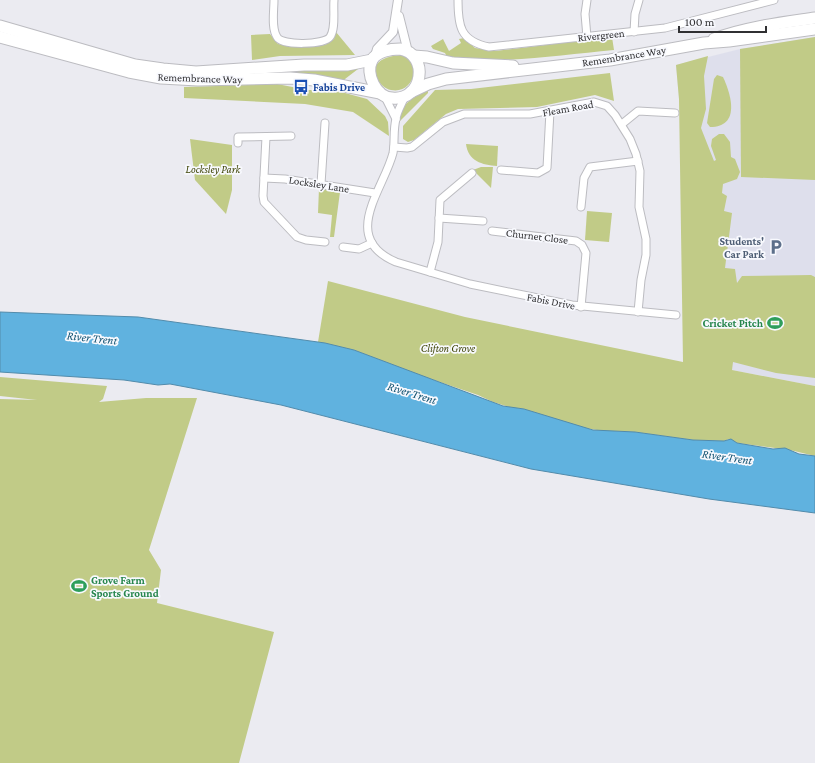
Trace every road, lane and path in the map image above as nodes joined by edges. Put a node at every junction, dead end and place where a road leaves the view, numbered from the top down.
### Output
1 (274, 0) edge
2 (334, 0) edge
3 (398, 0) edge
4 (458, 0) edge
5 (587, 0) edge
6 (640, 0) edge
7 (774, 0) edge
8 (398, 9) junction
9 (815, 18) edge
10 (0, 26) edge
11 (815, 29) edge
12 (634, 32) junction
13 (0, 37) edge
14 (587, 37) junction
15 (704, 43) junction
16 (411, 54) junction
17 (373, 58) junction
18 (544, 67) junction
19 (408, 94) junction
20 (383, 95) junction
21 (671, 110) dead end
22 (550, 111) junction
23 (396, 119) junction
24 (622, 124) junction
25 (327, 128) dead end
26 (291, 136) dead end
27 (266, 137) junction
28 (238, 143) dead end
29 (394, 147) junction
30 (638, 161) junction
31 (505, 172) dead end
32 (472, 173) dead end
33 (264, 178) junction
34 (321, 184) junction
35 (375, 193) junction
36 (580, 203) dead end
37 (439, 218) junction
38 (483, 221) dead end
39 (497, 233) dead end
40 (372, 243) junction
41 (319, 244) dead end
42 (347, 246) dead end
43 (430, 272) junction
44 (582, 307) junction
45 (638, 312) junction
46 (671, 317) dead end

1 - 2 street
3 - 8 street
4 - 14 street, Rivergreen
5 - 14 street
6 - 12 street
7 - 12 street, Rivergreen
8 - 16 street
8 - 17 street
9 - 15 highway, Remembrance Way
10 - 17 highway, Remembrance Way
11 - 15 highway, Remembrance Way
12 - 14 street, Rivergreen
13 - 20 highway, Remembrance Way
15 - 18 highway, Remembrance Way
16 - 17 highway
16 - 18 highway, Remembrance Way
16 - 19 highway
17 - 20 highway
18 - 19 highway, Remembrance Way
19 - 20 highway
19 - 23 street
20 - 23 street
21 - 24 street
22 - 24 street, Fleam Road
22 - 29 street, Fleam Road
22 - 31 street
23 - 29 street
24 - 30 street, Fleam Road
25 - 34 street
26 - 27 street
27 - 28 street
27 - 33 street
29 - 35 street
30 - 36 street
30 - 45 street, Fleam Road
32 - 37 street
33 - 34 street, Locksley Lane
33 - 41 street
34 - 35 street, Locksley Lane
35 - 40 street
37 - 38 street
37 - 43 street
39 - 44 street, Churnet Close
40 - 42 street
40 - 43 street, Fabis Drive
43 - 44 street, Fabis Drive
44 - 45 street, Fabis Drive
45 - 46 street, Fabis Drive

